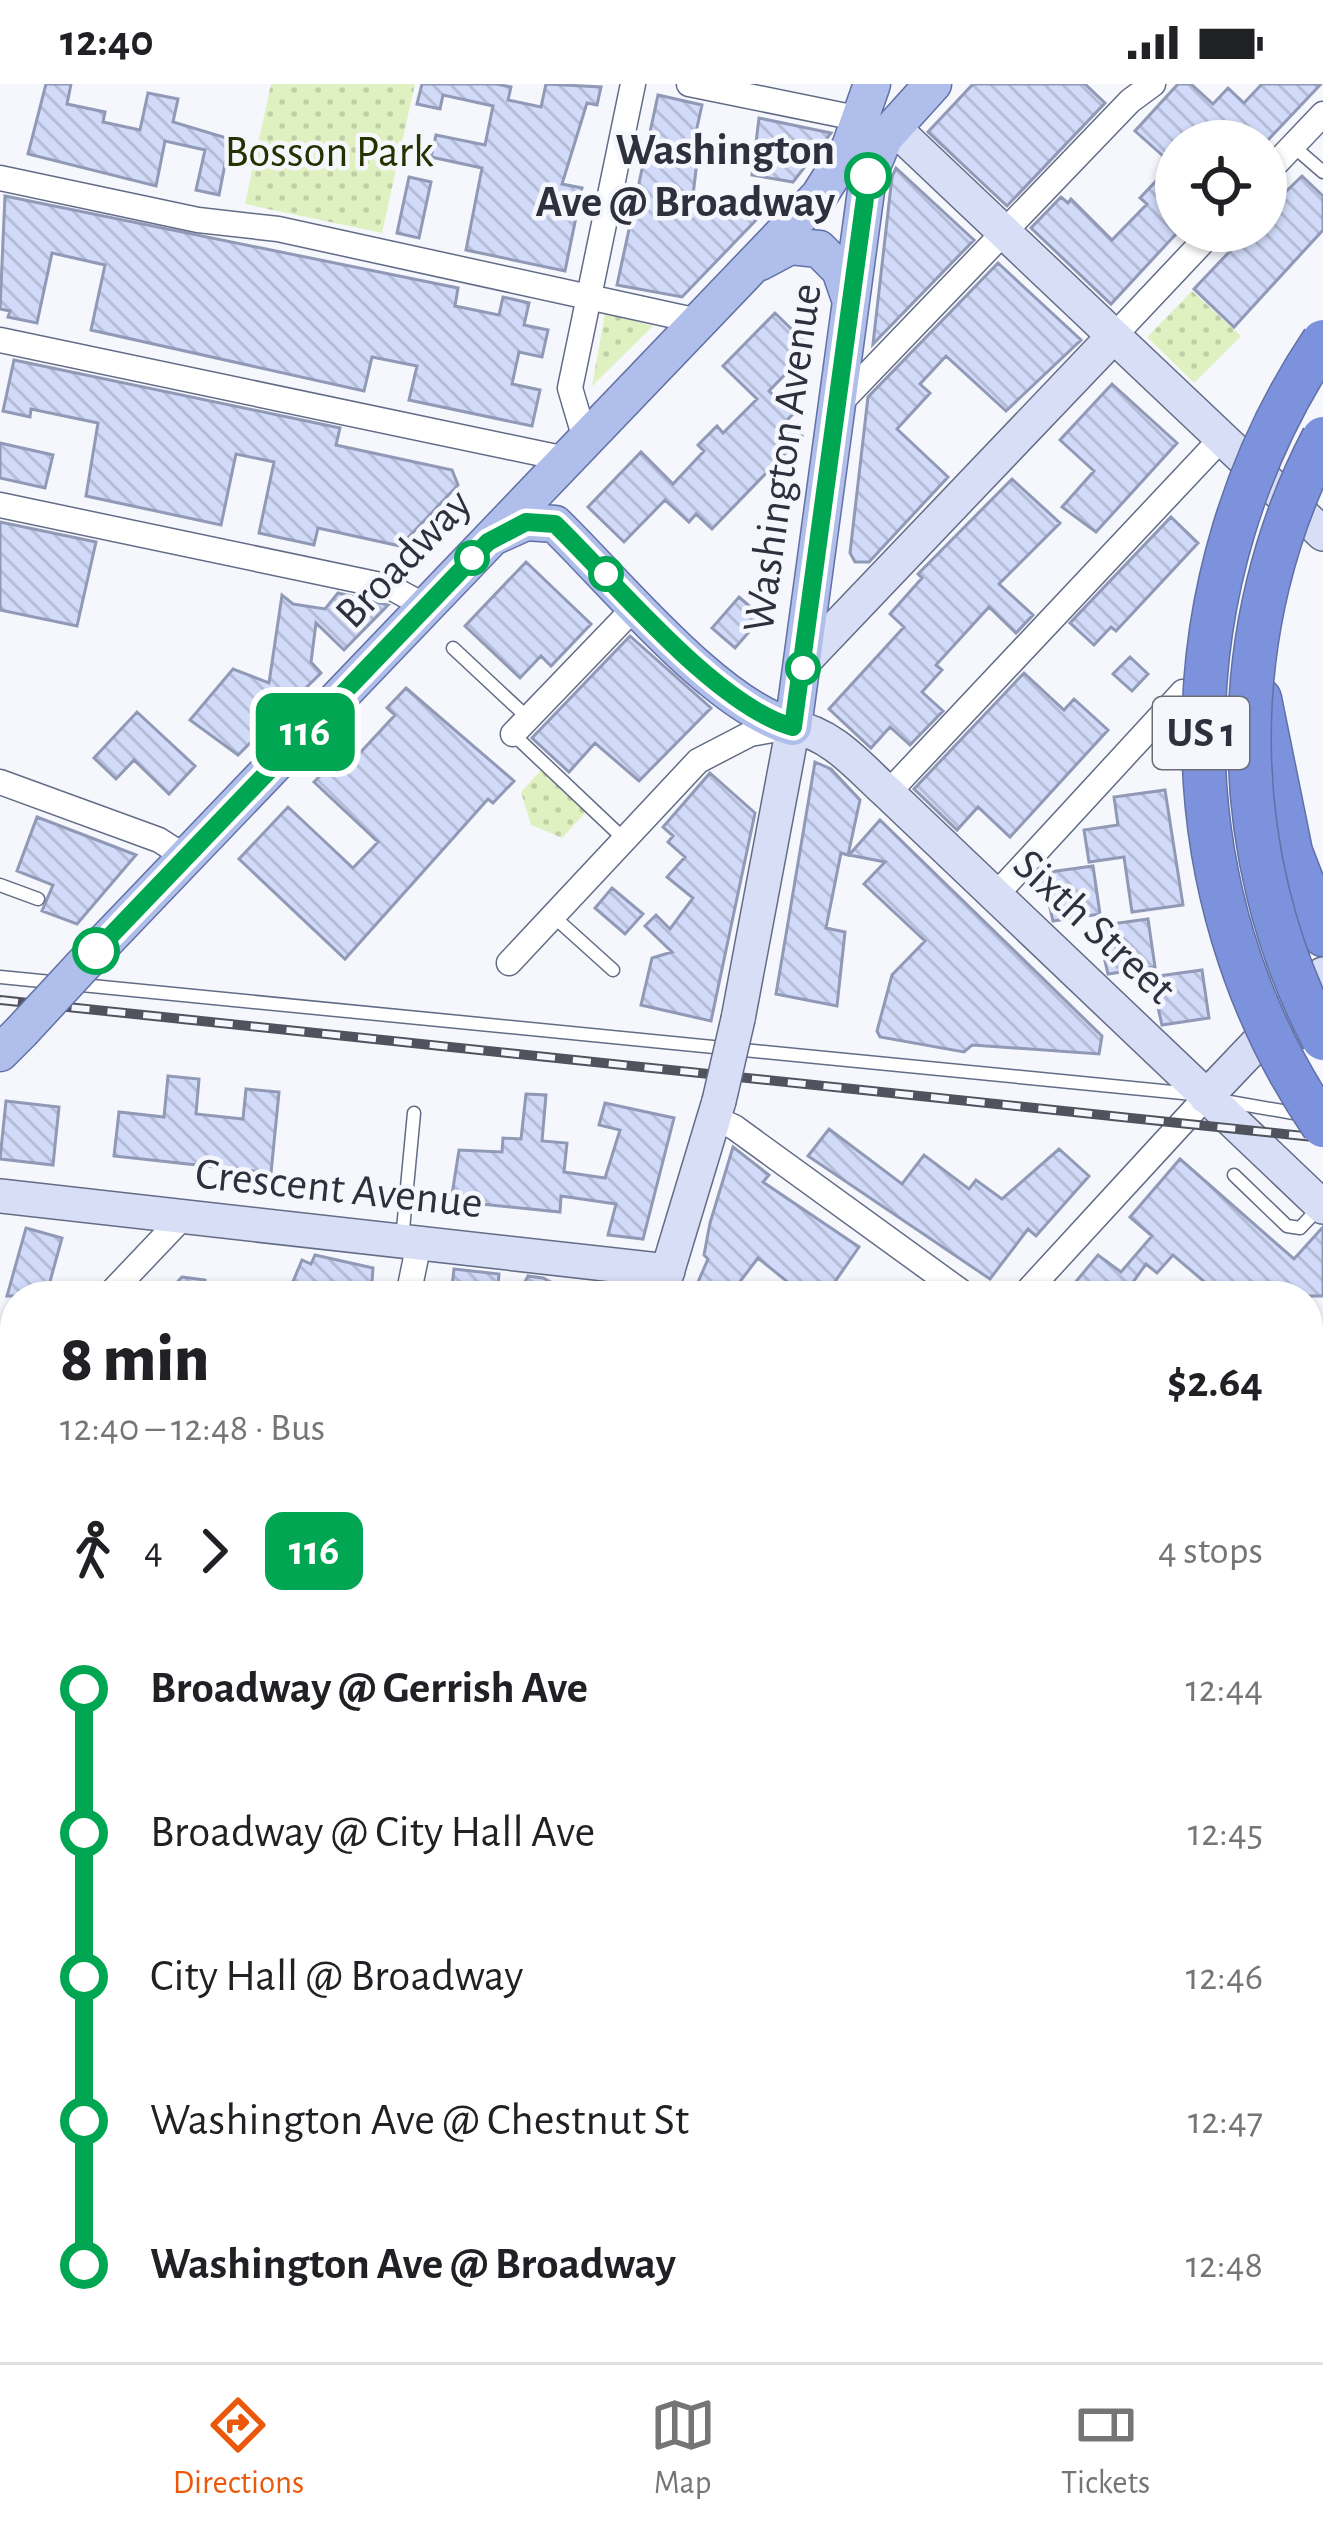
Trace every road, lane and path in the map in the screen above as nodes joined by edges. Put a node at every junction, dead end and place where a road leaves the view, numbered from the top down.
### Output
1 (633, 84) edge
2 (689, 84) edge
3 (933, 84) edge
4 (1153, 84) edge
5 (875, 110) edge
6 (1323, 114) edge
7 (1293, 146) junction
8 (1287, 152) edge
9 (1323, 172) edge
10 (0, 178) edge
11 (1002, 233) junction
12 (1193, 252) edge
13 (748, 269) junction
14 (589, 297) junction
15 (851, 309) junction
16 (698, 321) junction
17 (1112, 337) junction
18 (0, 340) edge
19 (1323, 341) edge
20 (839, 404) junction
21 (1323, 438) edge
22 (1221, 440) junction
23 (575, 449) junction
24 (0, 505) edge
25 (555, 524) junction
26 (1323, 534) edge
27 (488, 542) junction
28 (638, 604) junction
29 (425, 606) junction
30 (453, 648) dead end
31 (804, 661) junction
32 (1253, 668) junction
33 (1184, 692) dead end
34 (520, 726) junction
35 (793, 727) junction
36 (0, 782) edge
37 (887, 794) junction
38 (624, 839) junction
39 (184, 856) junction
40 (0, 885) edge
41 (995, 896) junction
42 (38, 899) dead end
43 (553, 916) junction
44 (1323, 935) edge
45 (509, 963) dead end
46 (613, 970) dead end
47 (1323, 974) edge
48 (0, 977) edge
49 (1323, 1039) edge
50 (10, 1042) edge
51 (1206, 1097) junction
52 (717, 1109) junction
53 (414, 1113) dead end
54 (1323, 1122) edge
55 (1234, 1175) dead end
56 (0, 1196) edge
57 (1322, 1206) edge
58 (183, 1216) junction
59 (411, 1242) junction
60 (122, 1281) edge
61 (408, 1281) edge
62 (652, 1281) edge
63 (665, 1281) edge
64 (946, 1281) edge
65 (1037, 1281) edge

1 - 14 street
2 - 5 street
3 - 5 main road, Broadway
4 - 11 street
5 - 11 street
5 - 13 main road, Broadway
5 - 15 main road, Washington Avenue
6 - 7 street
7 - 8 street
7 - 9 lane
10 - 14 street
11 - 17 street
11 - 20 street
12 - 17 street
13 - 15 main road
13 - 16 main road, Broadway
14 - 16 street
14 - 23 street
15 - 20 main road, Washington Avenue
16 - 23 main road, Broadway
17 - 22 street
17 - 31 street
18 - 23 street
19 - 54 highway, US 1, bridge
20 - 31 main road, Washington Avenue
21 - 32 highway, US 1, bridge
22 - 26 street
22 - 37 street
23 - 25 main road
23 - 27 main road, Broadway
24 - 29 street
25 - 27 main road
25 - 28 main road
27 - 29 main road, Broadway
28 - 34 street
28 - 35 main road
29 - 39 main road, Broadway
30 - 34 lane
31 - 35 main road, Washington Avenue
32 - 44 highway, bridge
32 - 49 highway, US 1, bridge
33 - 41 street
34 - 38 lane
35 - 37 street, Sixth Street
35 - 38 street
35 - 52 street, Washington Avenue, bridge
36 - 39 street
37 - 41 street, Sixth Street
38 - 43 street
39 - 50 main road, Broadway, bridge
40 - 42 lane
41 - 51 street, Sixth Street
43 - 45 street
43 - 46 lane
47 - 51 street
48 - 51 lane
51 - 54 lane
51 - 57 street, Sixth Street
51 - 65 street
52 - 63 street, Washington Avenue
52 - 64 street
53 - 59 lane
55 - 57 lane
56 - 58 street, Crescent Avenue
58 - 59 street, Crescent Avenue
58 - 60 street
59 - 61 street
59 - 62 street, Crescent Avenue

